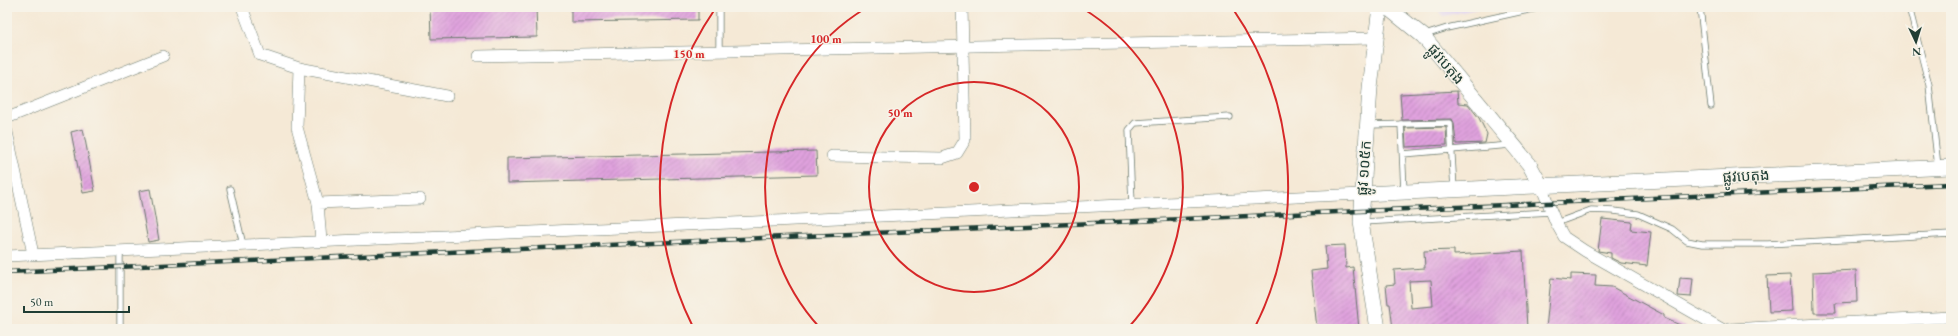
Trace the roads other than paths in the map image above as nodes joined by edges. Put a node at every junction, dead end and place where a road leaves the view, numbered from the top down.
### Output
1 (242, 7) edge
2 (719, 7) edge
3 (962, 7) edge
4 (1380, 7) edge
5 (1387, 7) edge
6 (1542, 7) edge
7 (1700, 7) edge
8 (1909, 7) edge
9 (1423, 36) junction
10 (1375, 38) junction
11 (963, 46) junction
12 (719, 52) junction
13 (163, 56) dead end
14 (478, 56) dead end
15 (299, 68) junction
16 (447, 96) dead end
17 (1711, 106) dead end
18 (1230, 117) dead end
19 (7, 118) edge
20 (1401, 124) junction
21 (1367, 126) junction
22 (7, 132) edge
23 (1514, 145) junction
24 (1451, 150) junction
25 (1402, 154) junction
26 (832, 156) dead end
27 (1945, 167) edge
28 (1541, 186) junction
29 (230, 189) dead end
30 (1454, 190) junction
31 (1404, 192) junction
32 (1362, 194) junction
33 (420, 199) dead end
34 (318, 204) junction
35 (1132, 204) junction
36 (1552, 212) junction
37 (1361, 222) junction
38 (1556, 223) junction
39 (1951, 234) edge
40 (320, 241) junction
41 (243, 245) junction
42 (120, 250) junction
43 (33, 254) junction
44 (7, 256) edge
45 (1951, 317) edge
46 (120, 329) edge
47 (1378, 329) edge
48 (1722, 329) edge
49 (1729, 329) edge

1 - 15 street
2 - 12 lane
3 - 11 street
4 - 10 main road, ផ្លូវ ១០៥ក
5 - 9 main road, ផ្លូវបេតុង
6 - 9 lane
7 - 17 lane
8 - 27 lane
9 - 23 main road, ផ្លូវបេតុង
10 - 11 street
10 - 21 main road, ផ្លូវ ១០៥ក
11 - 12 street
11 - 26 street
12 - 14 street
13 - 19 street
15 - 16 street
15 - 34 street
18 - 35 lane
20 - 21 lane
20 - 24 lane
20 - 25 lane
21 - 32 main road, ផ្លូវ ១០៥ក
22 - 43 street
23 - 24 lane
23 - 28 main road, ផ្លូវបេតុង
24 - 25 lane
24 - 30 lane
25 - 31 lane
27 - 28 main road, ផ្លូវបេតុង
28 - 30 main road, ផ្លូវបេតុង
28 - 36 street
29 - 41 lane
30 - 31 main road, ផ្លូវបេតុង
31 - 32 main road, ផ្លូវបេតុង
32 - 35 street
32 - 37 main road, ផ្លូវ ១០៥ក
33 - 34 street
34 - 40 street
35 - 40 street
36 - 37 lane
36 - 38 street
37 - 47 main road, ផ្លូវ ១០៥ក
38 - 39 lane
38 - 48 street
40 - 41 street
41 - 42 street
42 - 43 street
42 - 46 lane
43 - 44 street
45 - 49 street

